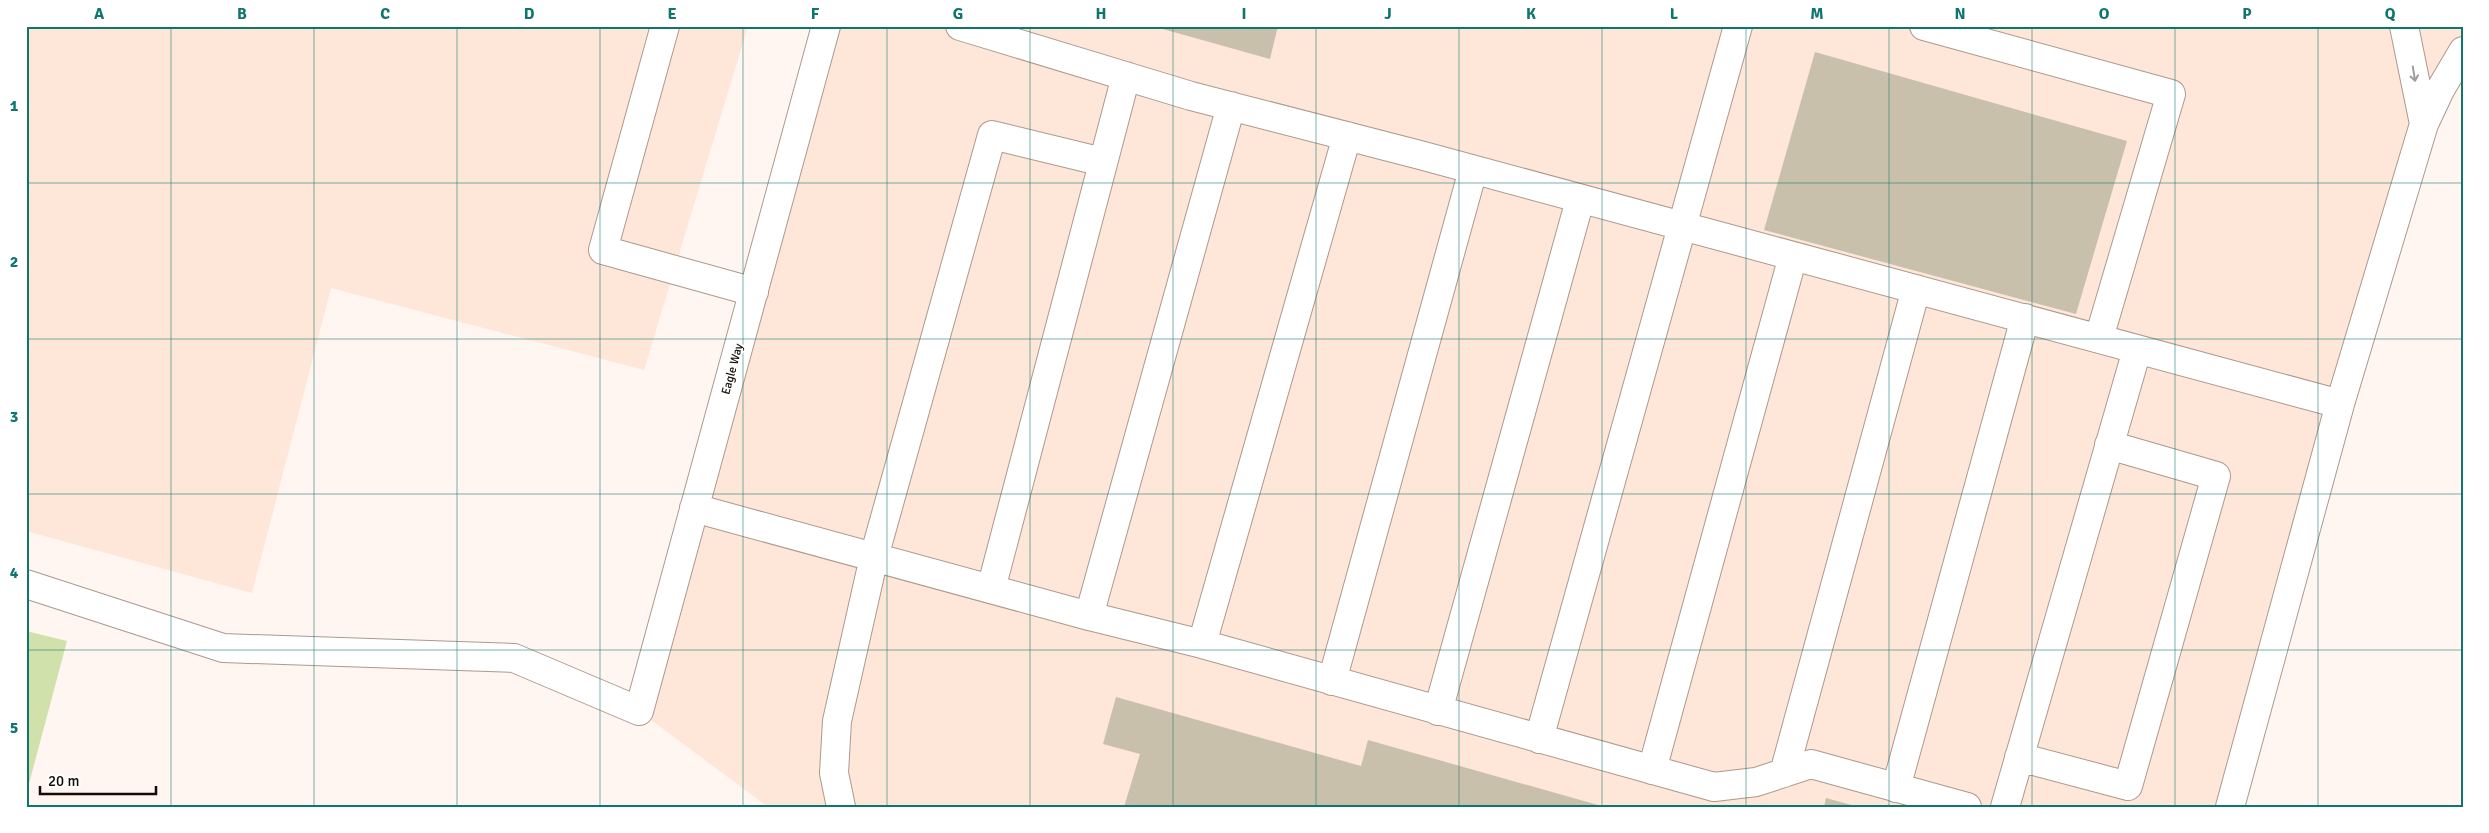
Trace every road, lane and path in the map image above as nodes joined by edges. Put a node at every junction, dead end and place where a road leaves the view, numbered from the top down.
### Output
1 (665, 26) edge
2 (826, 26) edge
3 (960, 26) edge
4 (1738, 26) edge
5 (1924, 26) edge
6 (2404, 26) edge
7 (1029, 36) edge
8 (2463, 51) edge
9 (1126, 76) junction
10 (1231, 106) junction
11 (2424, 124) junction
12 (1347, 136) junction
13 (1104, 162) junction
14 (1473, 170) junction
15 (1580, 200) junction
16 (1682, 228) junction
17 (1793, 256) junction
18 (1916, 289) junction
19 (754, 292) junction
20 (2025, 318) junction
21 (2099, 338) junction
22 (2137, 350) junction
23 (2340, 404) junction
24 (2109, 445) junction
25 (694, 508) junction
26 (874, 557) junction
27 (26, 584) edge
28 (991, 589) junction
29 (1088, 616) junction
30 (1202, 644) junction
31 (1332, 681) junction
32 (1438, 711) junction
33 (1539, 739) junction
34 (2019, 757) junction
35 (1652, 770) junction
36 (1784, 773) junction
37 (1896, 788) junction
38 (841, 807) edge
39 (1967, 807) edge
40 (2005, 807) edge
41 (2230, 807) edge

1 - 19 lane
2 - 19 lane, Eagle Way
3 - 7 lane
4 - 16 lane
5 - 21 lane
6 -> 11 lane
7 - 9 lane
8 - 11 lane
9 - 10 lane
9 - 13 lane
10 - 12 lane
10 - 29 lane
11 - 23 lane
12 - 14 lane
12 - 30 lane
13 - 26 lane
13 - 28 lane
14 - 15 lane
14 - 31 lane
15 - 16 lane
15 - 32 lane
16 - 17 lane
16 - 33 lane
17 - 18 lane
17 - 35 lane
18 - 20 lane
18 - 36 lane
19 - 25 lane, Eagle Way
20 - 21 lane
20 - 37 lane
21 - 22 lane
22 - 23 lane
22 - 24 lane
23 - 41 lane
24 - 34 lane
24 - 34 lane
25 - 26 lane
25 - 27 lane, Eagle Way
26 - 28 lane
26 - 38 lane
28 - 29 lane
29 - 30 lane
30 - 31 lane
31 - 32 lane
32 - 33 lane
33 - 35 lane
34 - 40 lane
35 - 36 lane
36 - 37 lane
37 - 39 lane

